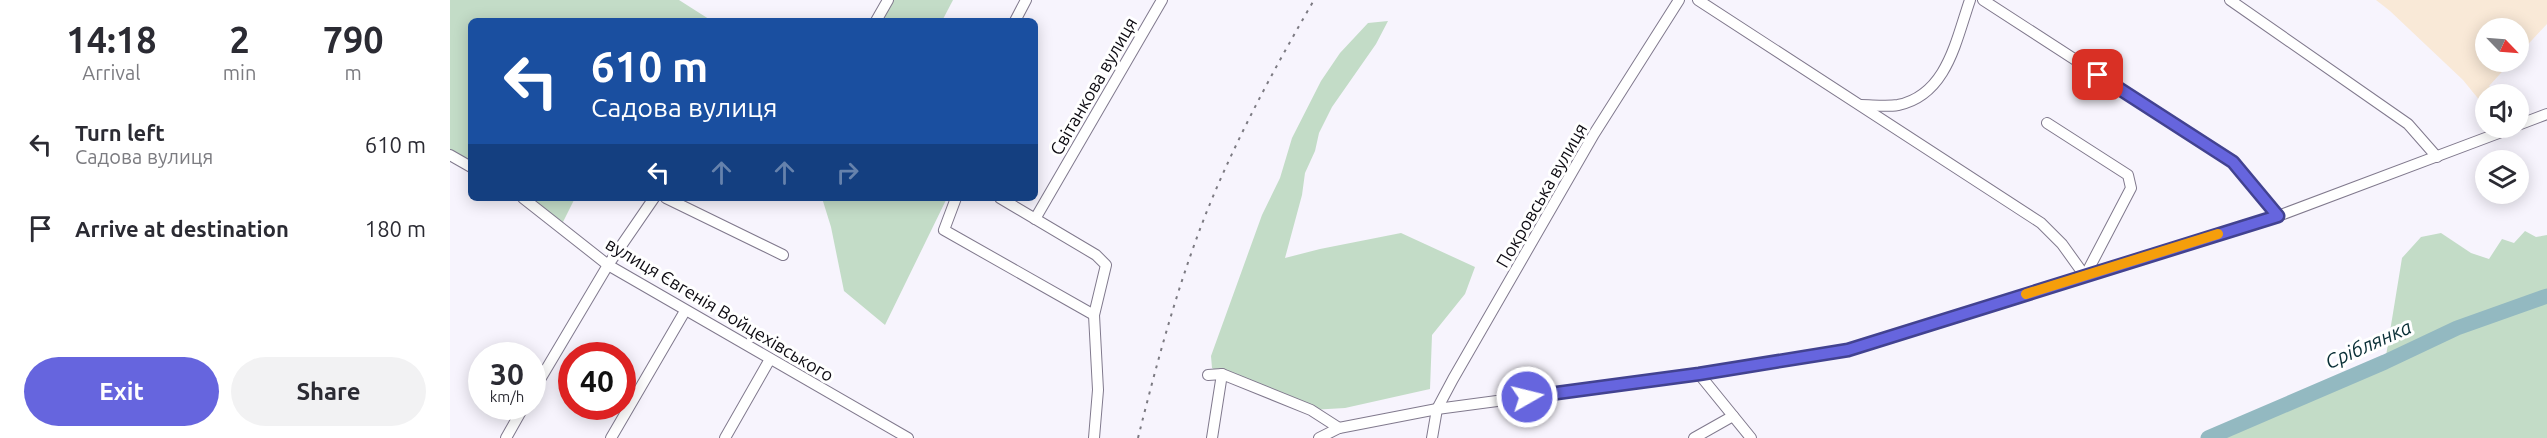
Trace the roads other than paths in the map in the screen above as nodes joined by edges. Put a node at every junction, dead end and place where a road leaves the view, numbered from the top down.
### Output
1 (888, 0) edge
2 (1026, 0) edge
3 (1162, 0) edge
4 (1679, 0) edge
5 (1698, 0) edge
6 (1970, 0) edge
7 (1983, 0) edge
8 (2230, 0) edge
9 (878, 18) edge
10 (1017, 18) edge
11 (1860, 105) junction
12 (2547, 114) edge
13 (2529, 121) edge
14 (2047, 123) dead end
15 (2486, 138) edge
16 (450, 155) edge
17 (2437, 157) junction
18 (468, 164) edge
19 (527, 201) edge
20 (652, 201) edge
21 (672, 201) edge
22 (955, 201) edge
23 (1005, 201) edge
24 (2278, 216) junction
25 (1035, 219) junction
26 (783, 255) dead end
27 (608, 265) junction
28 (2085, 276) junction
29 (685, 311) junction
30 (1094, 315) junction
31 (770, 359) junction
32 (546, 369) edge
33 (1222, 374) junction
34 (1699, 374) junction
35 (1208, 375) dead end
36 (1437, 409) junction
37 (1733, 416) junction
38 (516, 420) edge
39 (1338, 428) junction
40 (506, 438) edge
41 (611, 438) edge
42 (725, 438) edge
43 (908, 438) edge
44 (1094, 438) edge
45 (1212, 438) edge
46 (1319, 438) edge
47 (1432, 438) edge
48 (1695, 438) edge
49 (1751, 438) edge

1 - 9 street
2 - 10 street
3 - 25 street, Світанкова вулиця
4 - 36 street, Покровська вулиця
5 - 11 street
6 - 11 street
7 - 24 street
8 - 17 street
11 - 28 street
12 - 13 street
14 - 28 street
15 - 17 street
16 - 18 street
17 - 24 street
19 - 27 street, вулиця Євгенія Войцехівського
20 - 27 street
21 - 26 street
22 - 30 street
23 - 25 street
24 - 28 street
25 - 30 street
27 - 29 street, вулиця Євгенія Войцехівського
27 - 32 street
28 - 34 street
29 - 31 street, вулиця Євгенія Войцехівського
29 - 41 street
30 - 44 street
31 - 42 street
31 - 43 street, вулиця Євгенія Войцехівського
33 - 35 street
33 - 39 street
33 - 45 street
34 - 36 street
34 - 37 street
36 - 39 street
36 - 47 street, Покровська вулиця
37 - 48 street
37 - 49 street
38 - 40 street
39 - 46 street

